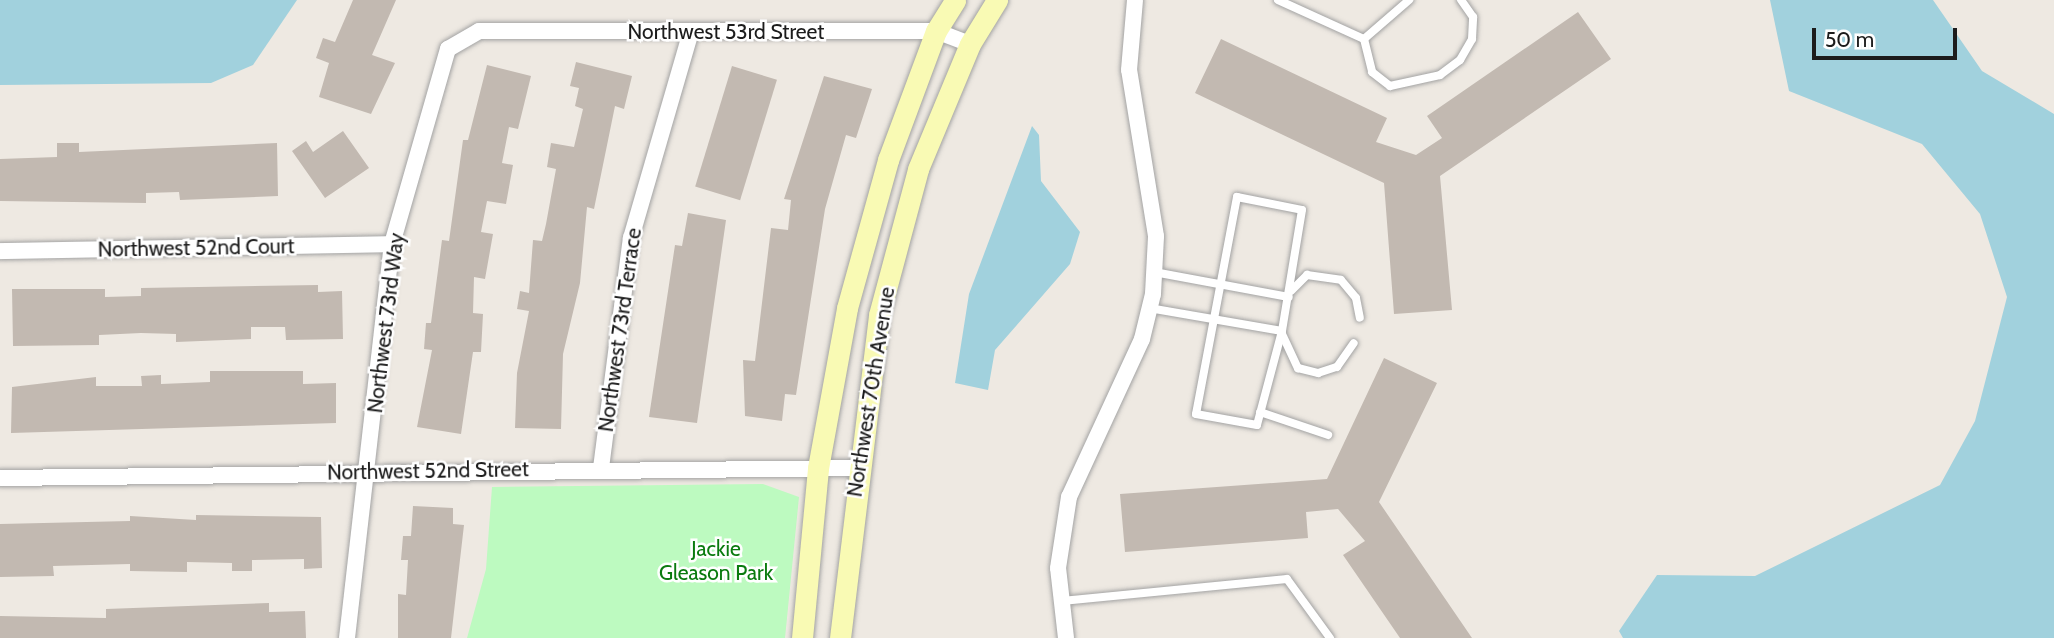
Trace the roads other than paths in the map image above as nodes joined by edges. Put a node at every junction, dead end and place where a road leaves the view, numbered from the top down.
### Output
1 (955, 0) edge
2 (997, 0) edge
3 (1135, 0) edge
4 (1278, 0) edge
5 (1409, 0) edge
6 (1461, 0) edge
7 (479, 31) joint
8 (936, 31) junction
9 (691, 32) junction
10 (1364, 39) junction
11 (970, 44) junction
12 (392, 244) junction
13 (0, 251) edge
14 (1154, 272) junction
15 (1222, 285) junction
16 (1289, 297) junction
17 (1149, 308) junction
18 (1360, 318) dead end
19 (1213, 319) junction
20 (1282, 331) junction
21 (1354, 343) dead end
22 (1260, 412) junction
23 (1328, 435) dead end
24 (601, 468) junction
25 (818, 468) junction
26 (857, 468) junction
27 (368, 472) junction
28 (0, 478) edge
29 (1062, 601) junction
30 (347, 638) edge
31 (802, 638) edge
32 (840, 638) edge
33 (1066, 638) edge
34 (1330, 638) edge

1 - 8 street, Northwest 70th Avenue
2 - 11 street, Northwest 70th Avenue
3 - 14 street
4 - 10 lane
5 - 10 lane
6 - 10 lane
7 - 9 street, Northwest 53rd Street
7 - 12 street, Northwest 73rd Way
8 - 9 street, Northwest 53rd Street
8 - 11 street, Northwest 53rd Street
8 - 25 street, Northwest 70th Avenue
9 - 24 street, Northwest 73rd Terrace
11 - 26 street, Northwest 70th Avenue
12 - 13 street, Northwest 52nd Court
12 - 27 street, Northwest 73rd Way
14 - 15 lane
14 - 17 street
15 - 16 lane
15 - 16 lane
15 - 19 lane
16 - 18 lane
16 - 20 lane
17 - 19 lane
17 - 29 street
19 - 20 lane
19 - 22 lane
20 - 21 lane
20 - 22 lane
22 - 23 lane
24 - 25 street, Northwest 52nd Street
24 - 27 street, Northwest 52nd Street
25 - 26 street, Northwest 52nd Street
25 - 31 street, Northwest 70th Avenue
26 - 32 street, Northwest 70th Avenue
27 - 28 street, Northwest 52nd Street
27 - 30 street, Northwest 73rd Way
29 - 33 street
29 - 34 lane

